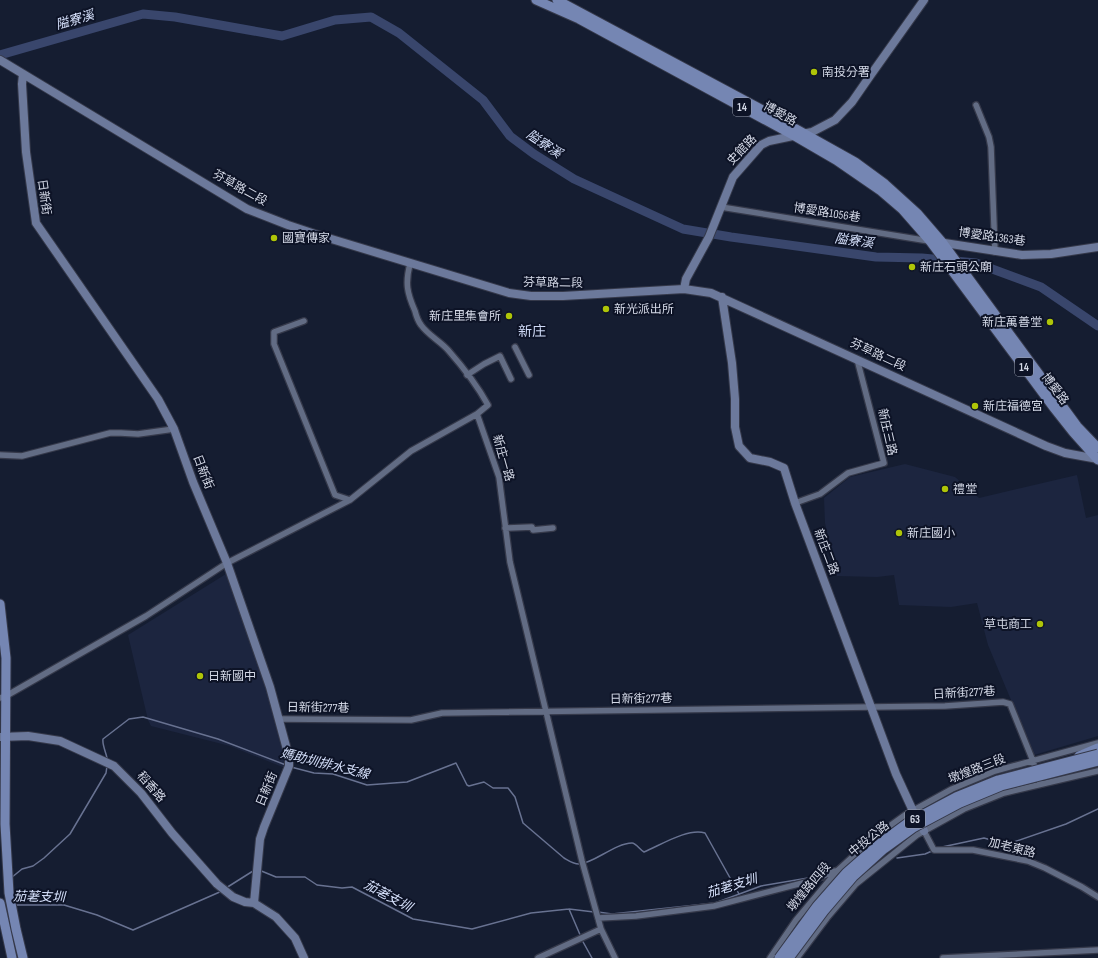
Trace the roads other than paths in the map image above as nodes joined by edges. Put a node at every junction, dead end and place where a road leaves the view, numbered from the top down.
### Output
1 (536, 0) edge
2 (557, 0) edge
3 (924, 0) edge
4 (2, 61) edge
5 (23, 74) junction
6 (976, 105) dead end
7 (804, 134) junction
8 (793, 135) junction
9 (720, 209) junction
10 (930, 241) junction
11 (942, 242) junction
12 (1098, 247) edge
13 (995, 252) junction
14 (410, 264) junction
15 (684, 289) junction
16 (722, 297) junction
17 (304, 321) dead end
18 (515, 347) dead end
19 (1017, 351) junction
20 (857, 359) junction
21 (467, 375) junction
22 (529, 375) dead end
23 (511, 379) dead end
24 (477, 414) junction
25 (174, 429) junction
26 (1098, 448) edge
27 (0, 454) edge
28 (1098, 460) edge
29 (350, 500) junction
30 (795, 503) junction
31 (505, 528) junction
32 (554, 528) dead end
33 (227, 563) junction
34 (0, 604) edge
35 (3, 697) edge
36 (871, 706) junction
37 (546, 711) junction
38 (279, 719) junction
39 (3, 737) edge
40 (1098, 742) edge
41 (1098, 748) edge
42 (1098, 754) edge
43 (1034, 761) junction
44 (1098, 762) edge
45 (1066, 766) junction
46 (1098, 770) edge
47 (1040, 783) junction
48 (913, 811) junction
49 (924, 831) junction
50 (874, 838) joint
51 (886, 860) junction
52 (836, 871) junction
53 (1098, 897) edge
54 (254, 903) junction
55 (0, 906) edge
56 (597, 915) junction
57 (601, 928) junction
58 (1098, 950) edge
59 (12, 958) edge
60 (23, 958) edge
61 (304, 958) edge
62 (538, 958) edge
63 (615, 958) edge
64 (770, 958) edge
65 (779, 958) edge
66 (789, 958) edge
67 (797, 958) edge
68 (943, 958) edge

1 - 8 main road, 博愛路 / 14
2 - 7 main road, 博愛路 / 14
3 - 7 street, 史館路
4 - 5 street, 芬草路二段
5 - 14 street, 芬草路二段
5 - 25 street, 日新街
6 - 13 street
7 - 8 street, 史館路
7 - 11 main road, 博愛路 / 14
8 - 9 street, 史館路
8 - 10 main road, 博愛路 / 14
9 - 10 street, 博愛路1056巷
9 - 15 street, 史館路
10 - 11 street, 博愛路1363巷
10 - 19 main road, 博愛路 / 14
11 - 13 street, 博愛路1363巷
11 - 19 main road, 博愛路 / 14
12 - 13 street, 博愛路1363巷
14 - 15 street, 芬草路二段
14 - 21 street
15 - 16 street, 芬草路二段
16 - 20 street, 芬草路二段
16 - 30 street, 新庄二路
17 - 29 street
18 - 22 street
19 - 26 main road, 博愛路 / 14
19 - 28 main road, 博愛路 / 14
20 - 28 street, 芬草路二段
20 - 30 street, 新庄三路
21 - 23 street
21 - 24 street
24 - 29 street
24 - 31 street, 新庄一路
25 - 27 street
25 - 33 street, 日新街
29 - 33 street
30 - 36 street, 新庄二路
31 - 32 street
31 - 37 street, 新庄一路
33 - 35 street
33 - 38 street, 日新街
34 - 35 main road
35 - 39 main road
36 - 37 street, 日新街277巷
36 - 43 street, 日新街277巷
36 - 48 street, 新庄二路
37 - 38 street, 日新街277巷
37 - 56 street, 新庄一路
38 - 54 street, 日新街
39 - 54 street, 稻香路
39 - 60 main road
40 - 43 street, 墩煌路三段
41 - 45 main road, bridge
42 - 45 main road, 中投公路 / 63, bridge
43 - 47 street
43 - 48 street, 墩煌路三段
44 - 45 main road, 中投公路 / 63, bridge
45 - 65 main road, 中投公路 / 63, bridge
45 - 66 main road, 中投公路 / 63, bridge
46 - 47 street
47 - 49 street
48 - 49 street, 新庄二路
48 - 50 street, 墩煌路三段
49 - 51 street
49 - 53 street, 加老東路
50 - 52 street, 墩煌路四段
51 - 52 street
51 - 67 street
52 - 56 street
52 - 64 street, 墩煌路四段
54 - 61 street, 稻香路
55 - 59 main road
56 - 57 street, 新庄一路
57 - 62 street
57 - 63 street, 新庄一路
58 - 68 street

